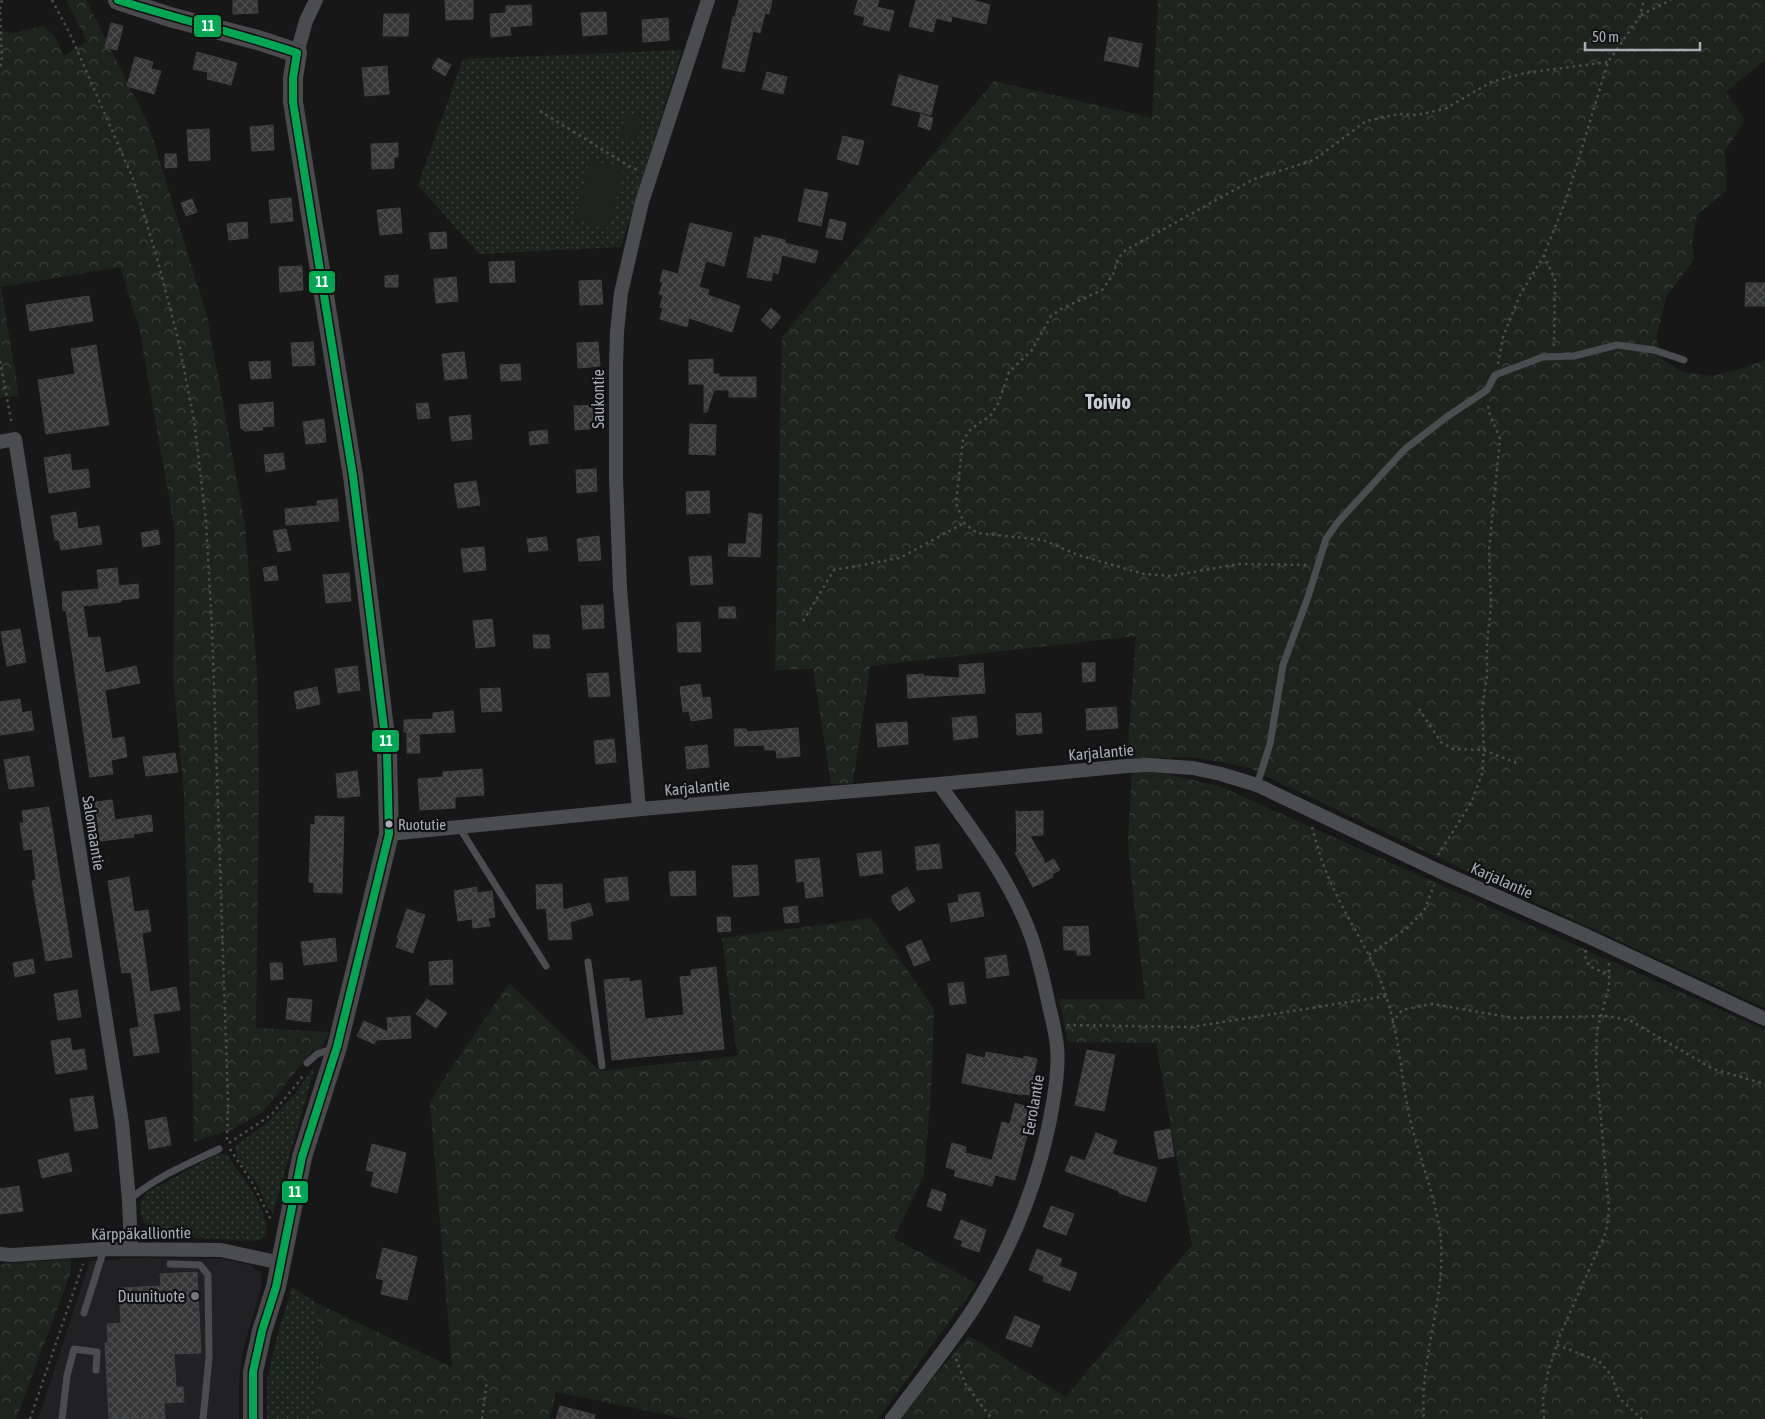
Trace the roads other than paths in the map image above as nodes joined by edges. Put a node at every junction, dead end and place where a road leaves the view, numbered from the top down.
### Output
1 (118, 0) edge
2 (316, 0) edge
3 (708, 0) edge
4 (298, 52) junction
5 (1684, 360) dead end
6 (0, 442) edge
7 (940, 784) junction
8 (1257, 785) junction
9 (639, 810) junction
10 (459, 827) junction
11 (388, 834) junction
12 (588, 962) dead end
13 (546, 966) dead end
14 (1765, 1019) edge
15 (337, 1047) junction
16 (307, 1063) road end
17 (602, 1066) dead end
18 (219, 1149) road end
19 (129, 1200) junction
20 (131, 1248) junction
21 (104, 1249) junction
22 (0, 1254) edge
23 (281, 1263) junction
24 (170, 1264) dead end
25 (84, 1313) dead end
26 (96, 1370) dead end
27 (62, 1419) edge
28 (203, 1419) edge
29 (253, 1419) edge
30 (892, 1419) edge

1 - 4 street
2 - 4 street
3 - 9 street, Saukontie
4 - 11 street
5 - 8 lane
6 - 19 street, Salomaantie
7 - 8 street, Karjalantie
7 - 9 street, Karjalantie
7 - 30 street, Eerolantie
8 - 14 street, Karjalantie
9 - 10 street, Karjalantie
10 - 11 street, Karjalantie
10 - 13 lane
11 - 15 street
12 - 17 lane
15 - 16 lane
15 - 23 street
18 - 19 lane
19 - 20 street, Salomaantie
20 - 21 street, Kärppäkalliontie
20 - 23 street, Kärppäkalliontie
21 - 22 street, Kärppäkalliontie
21 - 25 lane
23 - 29 street
24 - 28 lane
26 - 27 lane

